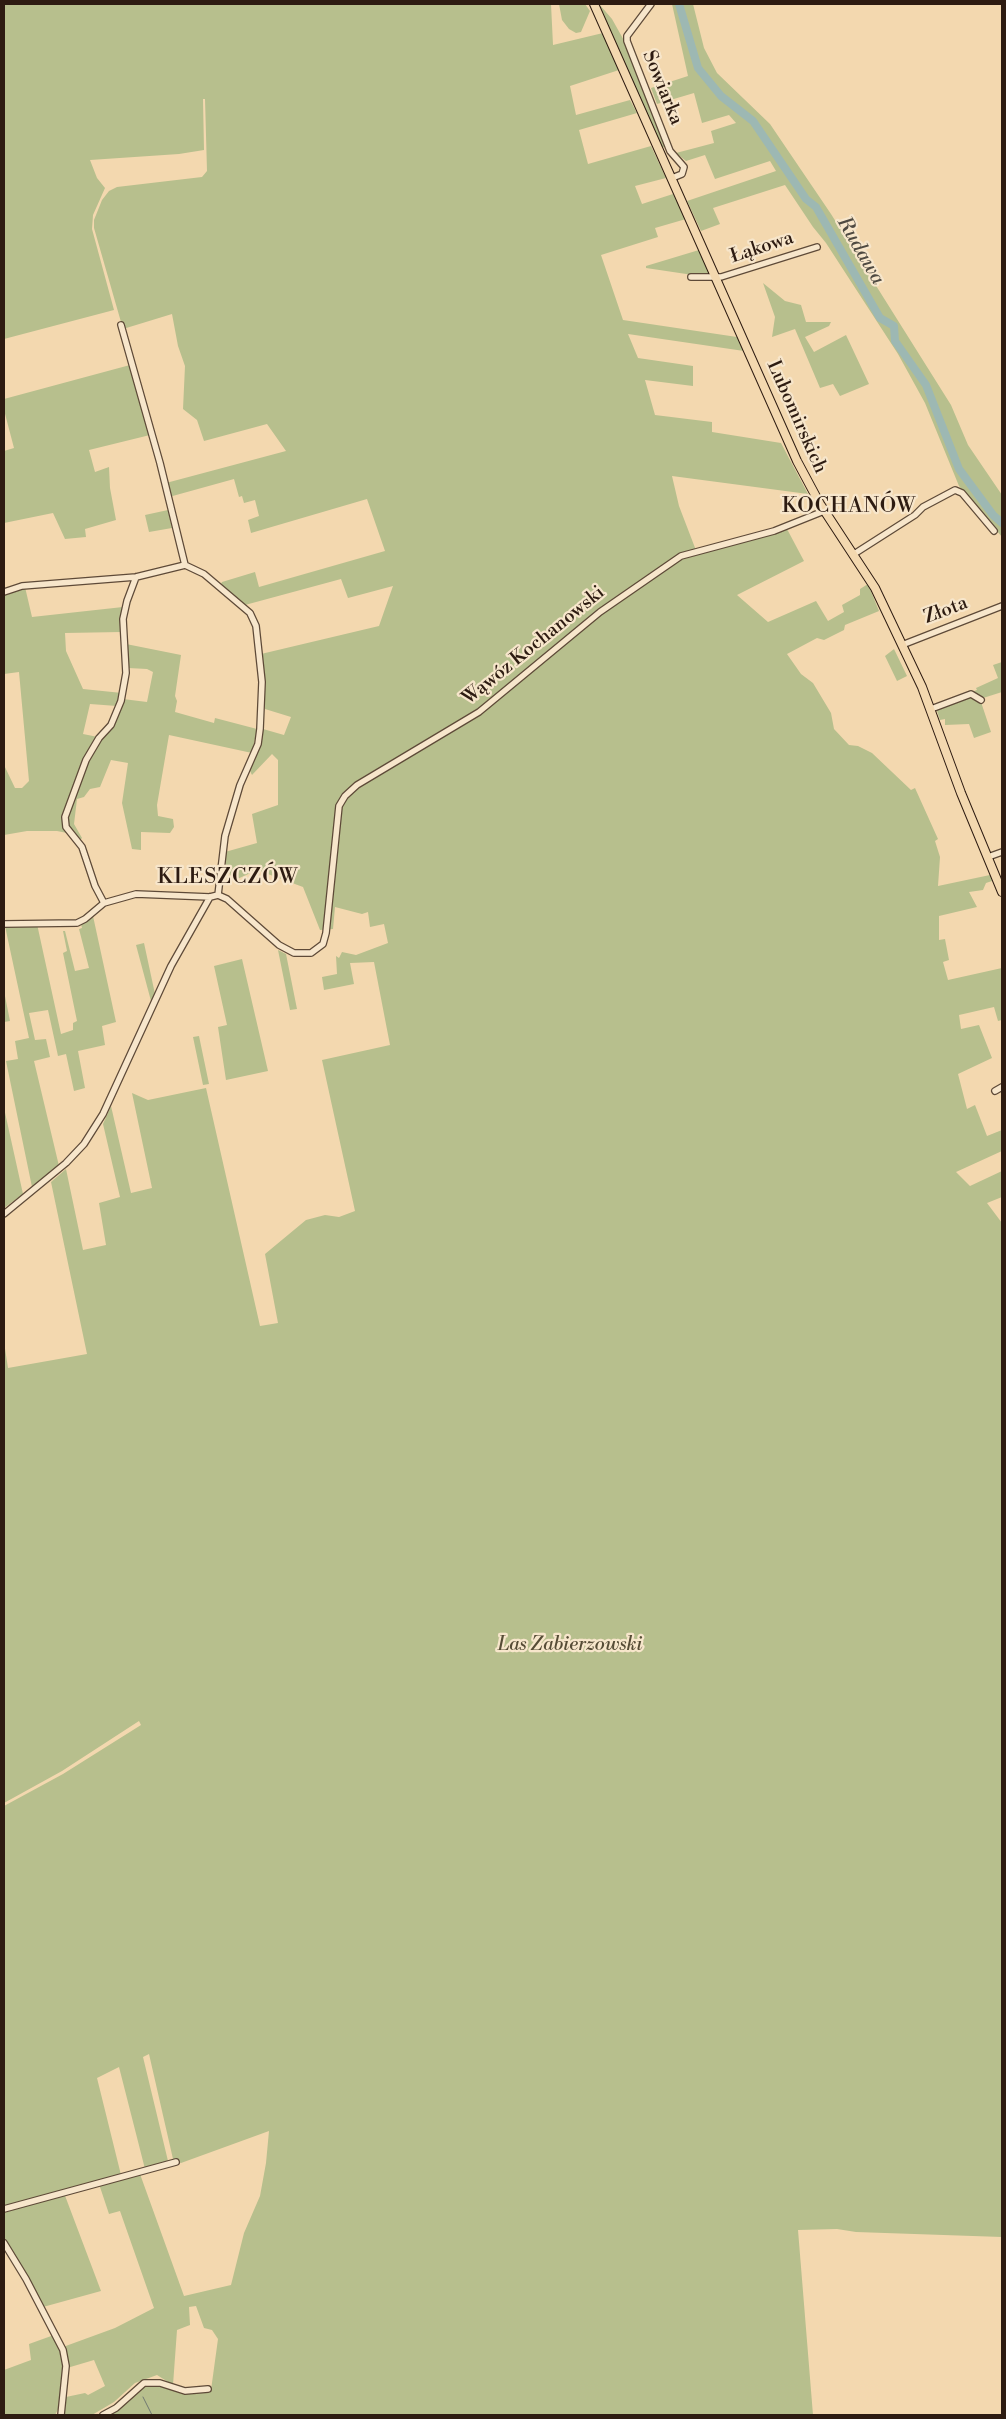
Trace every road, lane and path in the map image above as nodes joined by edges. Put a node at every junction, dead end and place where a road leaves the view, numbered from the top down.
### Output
1 (594, 4) edge
2 (650, 4) edge
3 (672, 178) junction
4 (817, 247) dead end
5 (691, 276) dead end
6 (716, 278) junction
7 (121, 325) dead end
8 (824, 510) junction
9 (994, 531) dead end
10 (854, 554) junction
11 (185, 566) junction
12 (136, 577) junction
13 (4, 592) edge
14 (1002, 606) edge
15 (902, 645) junction
16 (982, 700) dead end
17 (931, 708) junction
18 (1002, 852) edge
19 (988, 857) junction
20 (1002, 892) edge
21 (218, 895) junction
22 (210, 897) junction
23 (104, 903) junction
24 (4, 924) edge
25 (1002, 1087) edge
26 (995, 1091) dead end
27 (4, 1214) edge
28 (176, 2162) dead end
29 (4, 2209) edge
30 (4, 2243) edge
31 (208, 2389) dead end
32 (61, 2415) edge
33 (103, 2415) edge

1 - 3 main road, Lubomirskich
2 - 3 street, Sowiarka
3 - 6 main road, Lubomirskich
4 - 6 street, Łąkowa
5 - 6 street
6 - 8 main road, Lubomirskich
7 - 11 street
8 - 10 main road, Lubomirskich
8 - 21 street, Wąwóz Kochanowski
9 - 10 street
10 - 15 main road, Lubomirskich
11 - 12 street
11 - 21 street
12 - 13 street
12 - 23 street
14 - 15 street, Złota
15 - 17 main road, Lubomirskich
16 - 17 street
17 - 19 main road, Lubomirskich
18 - 19 street
19 - 20 main road, Lubomirskich
21 - 22 street
22 - 23 street
22 - 27 street
23 - 24 street
25 - 26 street
28 - 29 street
30 - 32 street
31 - 33 street

